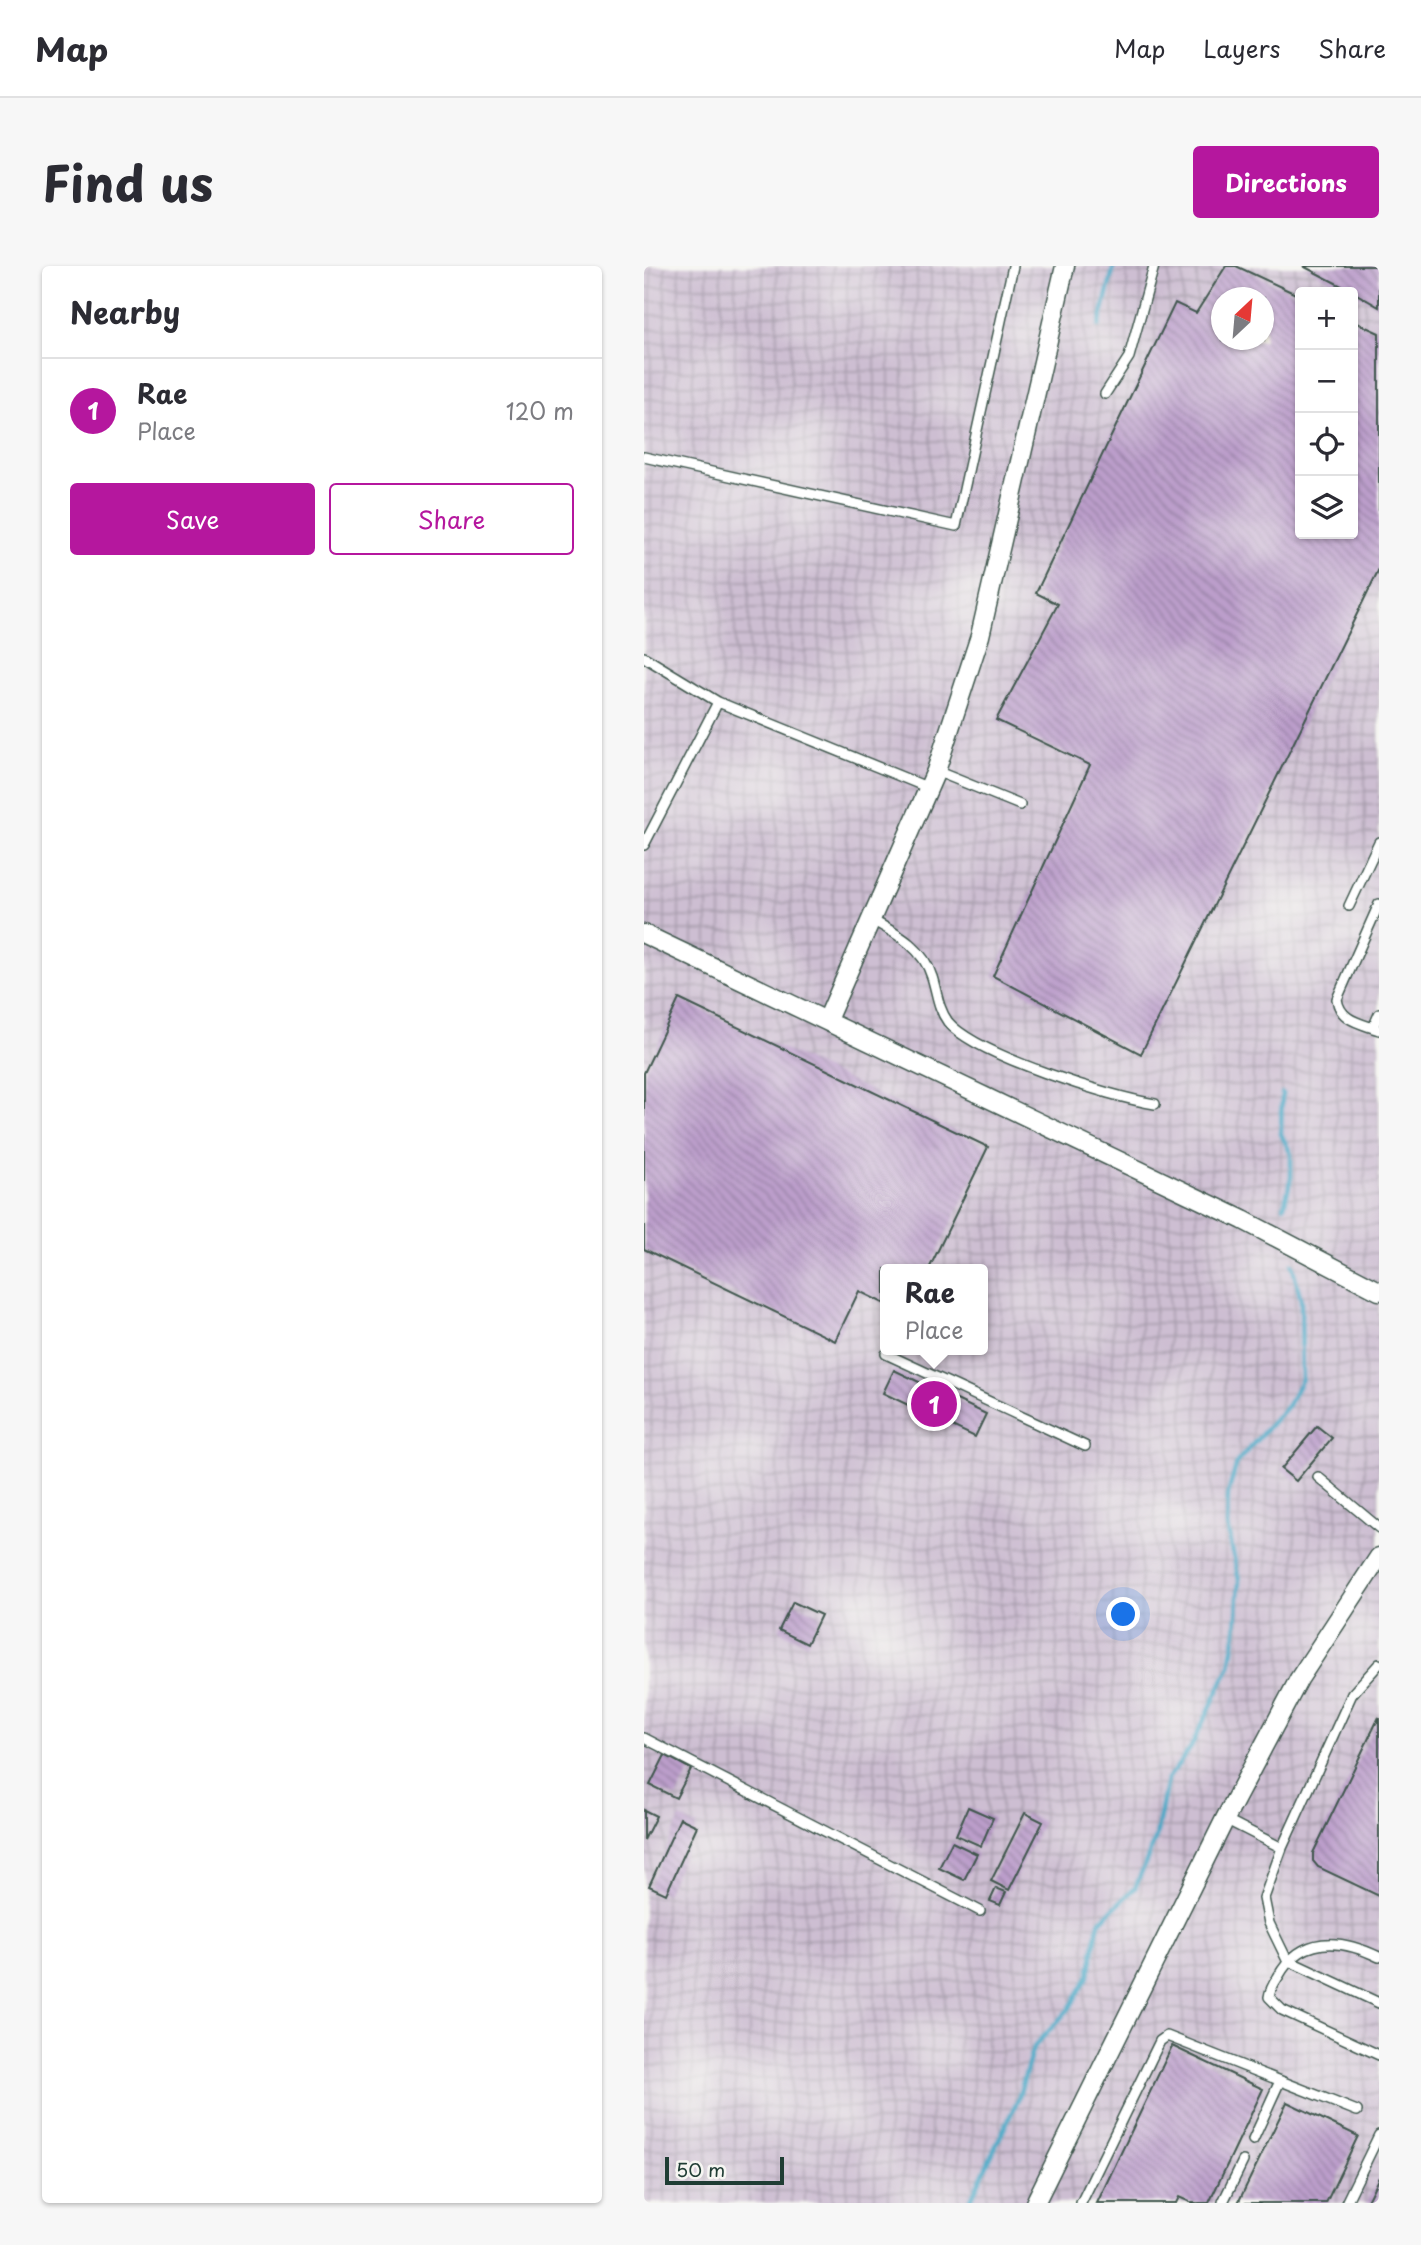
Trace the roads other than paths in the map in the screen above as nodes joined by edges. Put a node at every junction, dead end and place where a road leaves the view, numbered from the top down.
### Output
1 (1013, 266) edge
2 (1065, 266) edge
3 (1154, 266) edge
4 (1105, 394) dead end
5 (644, 457) edge
6 (644, 657) edge
7 (718, 702) junction
8 (932, 780) junction
9 (1020, 805) dead end
10 (1379, 842) edge
11 (644, 845) edge
12 (1379, 904) edge
13 (1349, 906) dead end
14 (872, 920) junction
15 (644, 934) edge
16 (1379, 1014) edge
17 (827, 1020) junction
18 (1376, 1029) edge
19 (1155, 1104) dead end
20 (1379, 1291) edge
21 (888, 1355) edge
22 (1085, 1446) dead end
23 (1318, 1477) dead end
24 (1379, 1528) edge
25 (1379, 1557) edge
26 (1379, 1664) edge
27 (644, 1738) edge
28 (1225, 1819) junction
29 (1282, 1847) junction
30 (980, 1911) dead end
31 (1379, 1957) edge
32 (1287, 1959) junction
33 (1379, 2003) edge
34 (1379, 2055) edge
35 (1279, 2083) junction
36 (1357, 2111) dead end
37 (1379, 2135) edge
38 (1253, 2140) dead end
39 (1243, 2161) dead end
40 (1223, 2202) edge
41 (1035, 2203) edge
42 (1081, 2203) edge
43 (1346, 2203) edge

1 - 5 lane
2 - 8 street
3 - 4 lane
6 - 7 lane
7 - 8 lane
7 - 11 lane
8 - 9 lane
8 - 14 street
10 - 13 lane
12 - 18 lane
14 - 17 street
14 - 19 lane
15 - 17 street
16 - 18 lane
17 - 20 street
21 - 22 lane
23 - 24 lane
25 - 28 street
26 - 29 lane
27 - 30 lane
28 - 29 lane
28 - 41 street
29 - 32 lane
31 - 32 lane
32 - 33 lane
32 - 34 lane
35 - 36 lane
35 - 38 lane
35 - 42 lane
37 - 43 lane
39 - 40 lane

